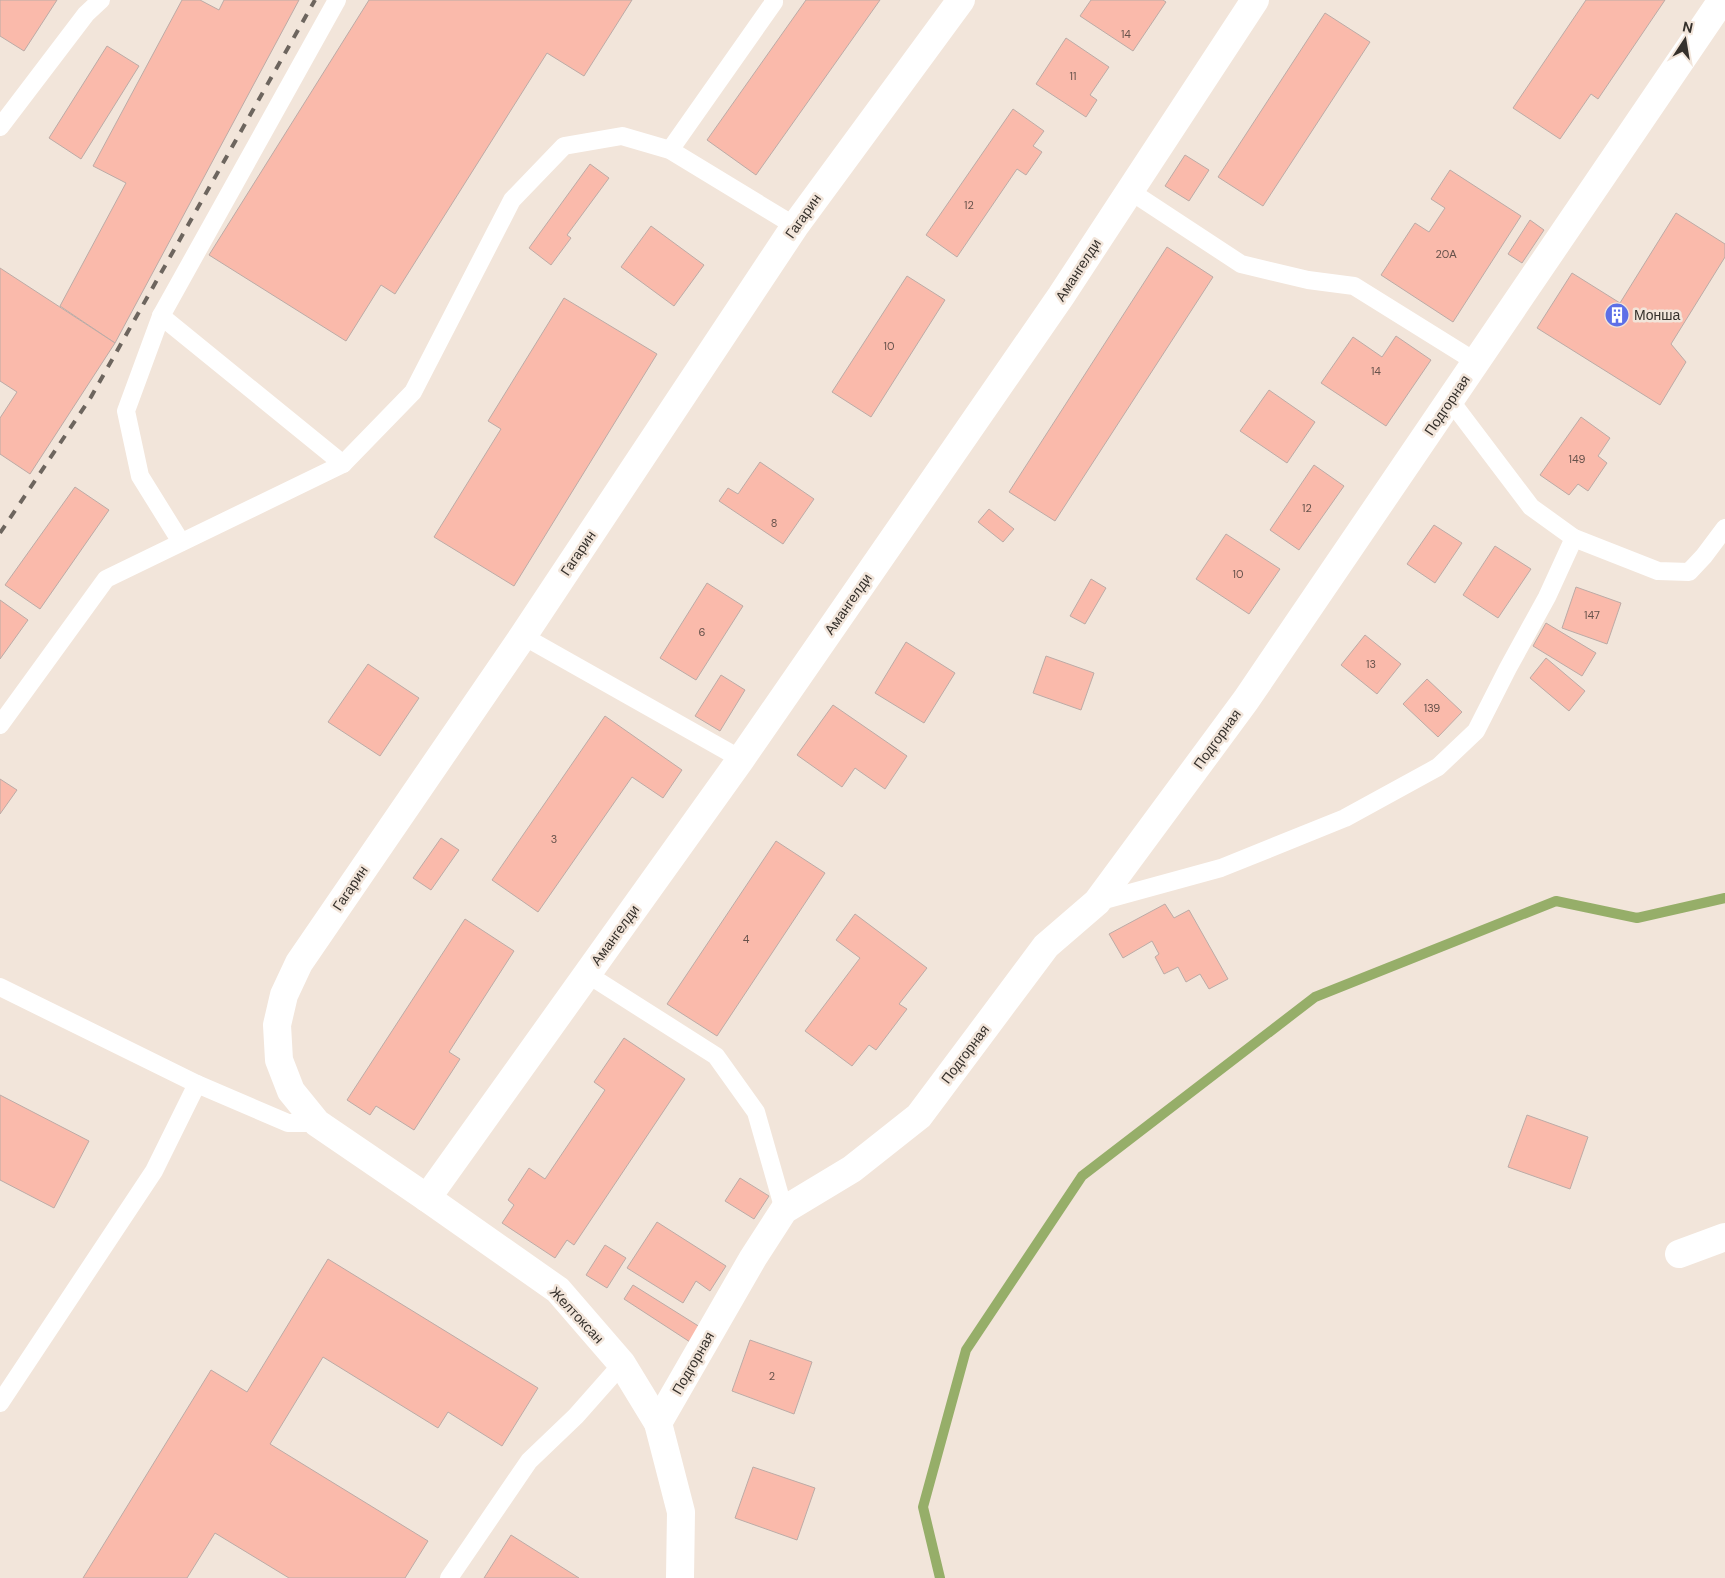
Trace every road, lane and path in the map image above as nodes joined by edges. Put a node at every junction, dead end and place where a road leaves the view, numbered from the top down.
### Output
1 (101, 0) edge
2 (337, 0) edge
3 (773, 0) edge
4 (961, 0) edge
5 (1255, 0) edge
6 (1722, 0) edge
7 (0, 127) edge
8 (670, 150) junction
9 (1130, 191) junction
10 (796, 226) junction
11 (161, 316) junction
12 (1476, 362) junction
13 (1450, 400) junction
14 (343, 464) junction
15 (1725, 528) edge
16 (1574, 538) junction
17 (181, 542) junction
18 (523, 636) junction
19 (0, 725) edge
20 (741, 759) junction
21 (1097, 902) junction
22 (587, 974) junction
23 (0, 987) edge
24 (197, 1084) junction
25 (317, 1123) junction
26 (427, 1198) junction
27 (784, 1210) junction
28 (1725, 1237) edge
29 (1680, 1254) dead end
30 (622, 1364) junction
31 (0, 1403) edge
32 (658, 1423) junction
33 (449, 1578) edge
34 (680, 1578) edge

1 - 7 lane
2 - 11 lane
3 - 8 lane
4 - 10 street, Гагарин
5 - 9 street, Амангелди
6 - 12 street, Подгорная
8 - 10 lane
8 - 14 lane
9 - 12 lane
9 - 20 street, Амангелди
10 - 18 street, Гагарин
11 - 14 lane
11 - 17 lane
12 - 13 street, Подгорная
13 - 16 lane
13 - 21 street, Подгорная
14 - 17 lane
15 - 16 lane
16 - 21 lane
17 - 19 lane
18 - 20 lane
18 - 25 street, Гагарин
20 - 22 street, Амангелди
21 - 27 street, Подгорная
22 - 26 street, Амангелди
22 - 27 lane
23 - 24 lane
24 - 25 lane
24 - 31 lane
25 - 26 street, Желтоксан
26 - 30 street, Желтоксан
27 - 32 street, Подгорная
28 - 29 street
30 - 32 street, Желтоксан
30 - 33 lane
32 - 34 street, Желтоксан

